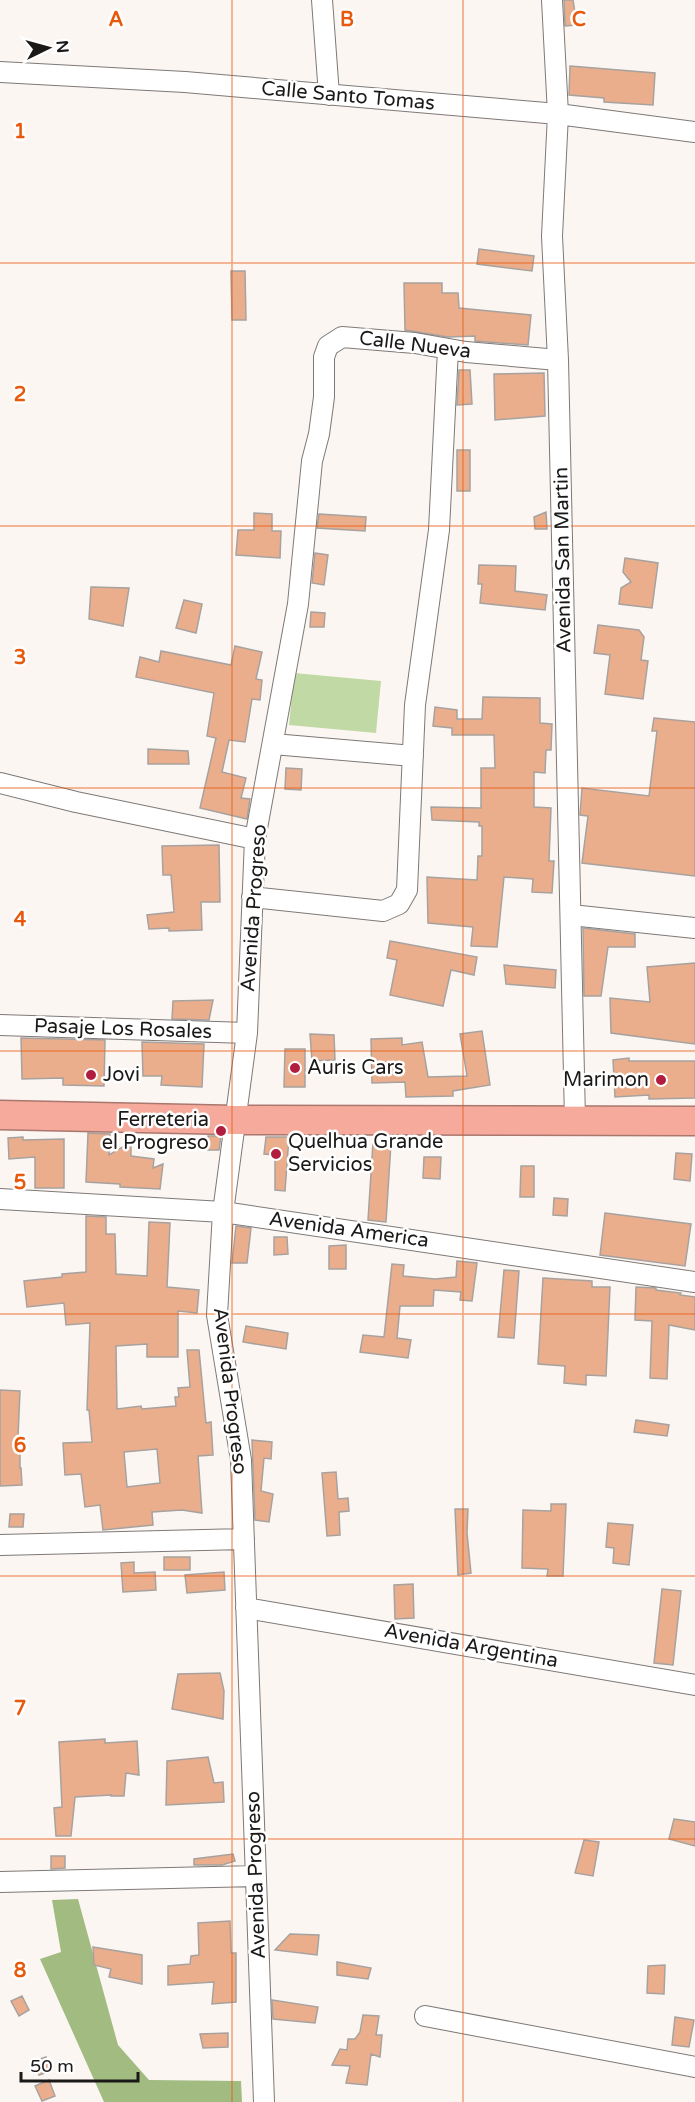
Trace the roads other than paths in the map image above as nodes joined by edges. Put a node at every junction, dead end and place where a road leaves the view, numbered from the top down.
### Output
1 (322, 0) edge
2 (552, 0) edge
3 (0, 72) edge
4 (329, 95) junction
5 (558, 114) junction
6 (695, 132) edge
7 (448, 349) junction
8 (558, 360) junction
9 (319, 434) joint
10 (273, 744) junction
11 (413, 756) junction
12 (0, 783) edge
13 (255, 839) junction
14 (252, 897) junction
15 (571, 915) junction
16 (695, 928) edge
17 (0, 1025) edge
18 (246, 1033) junction
19 (0, 1115) edge
20 (235, 1120) junction
21 (575, 1120) junction
22 (695, 1121) edge
23 (0, 1199) edge
24 (223, 1212) junction
25 (695, 1282) edge
26 (244, 1539) junction
27 (0, 1545) edge
28 (246, 1608) junction
29 (695, 1685) edge
30 (256, 1876) junction
31 (0, 1882) edge
32 (425, 2016) dead end
33 (695, 2067) edge
34 (264, 2102) edge

1 - 4 street
2 - 5 street, Avenida San Martin
3 - 4 street, Calle Santo Tomas
4 - 5 street, Calle Santo Tomas
5 - 6 street, Calle Santo Tomas
5 - 8 street, Avenida San Martin
7 - 8 street, Calle Nueva
7 - 9 street, Calle Nueva
7 - 11 street
8 - 15 street, Avenida San Martin
9 - 10 street, Avenida Progreso
10 - 11 street
10 - 13 street, Avenida Progreso
11 - 14 street
12 - 13 street
13 - 14 street, Avenida Progreso
14 - 18 street, Avenida Progreso
15 - 16 street
15 - 21 street, Avenida San Martin
17 - 18 street, Pasaje Los Rosales
18 - 20 street, Avenida Progreso
19 - 20 highway
20 - 21 highway
20 - 24 street, Avenida Progreso
21 - 22 highway
23 - 24 street, Avenida America
24 - 25 street, Avenida America
24 - 26 street, Avenida Progreso
26 - 27 street
26 - 28 street, Avenida Progreso
28 - 29 street, Avenida Argentina
28 - 30 street, Avenida Progreso
30 - 31 street
30 - 34 street, Avenida Progreso
32 - 33 street

